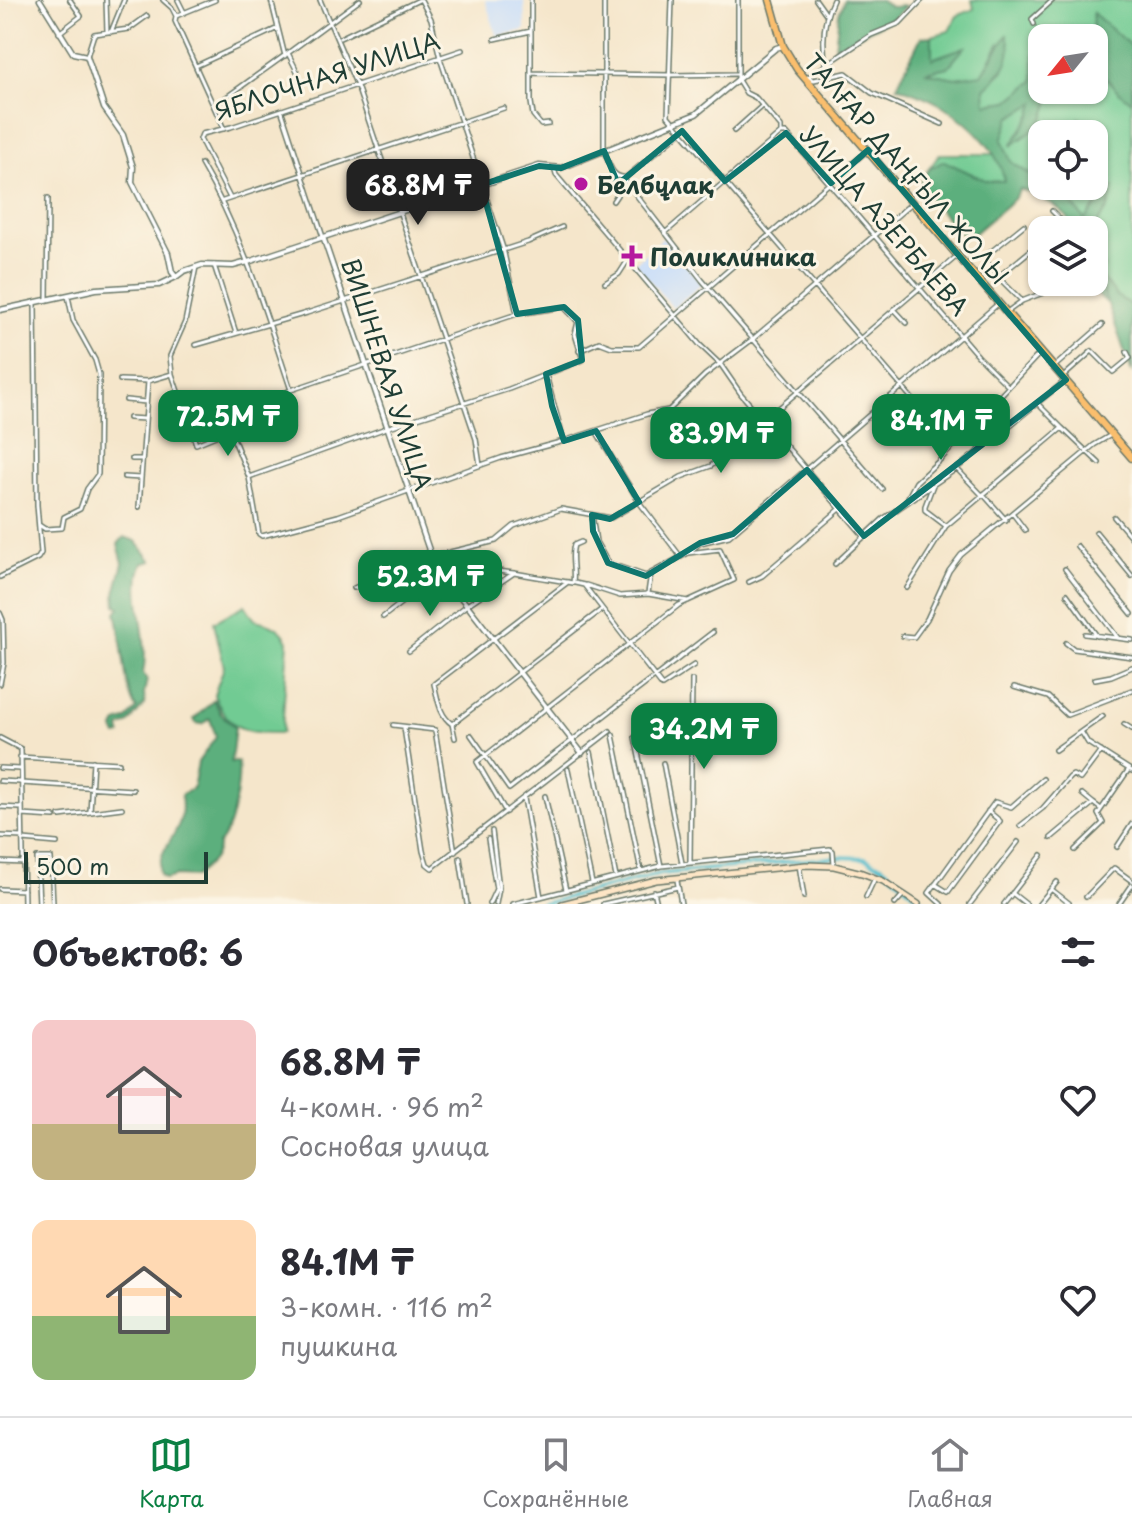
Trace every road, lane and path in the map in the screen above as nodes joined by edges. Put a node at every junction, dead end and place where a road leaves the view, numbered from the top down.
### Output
1 (40, 0) edge
2 (70, 0) edge
3 (106, 0) edge
4 (124, 0) edge
5 (163, 0) edge
6 (178, 0) edge
7 (215, 0) edge
8 (271, 0) edge
9 (320, 0) edge
10 (360, 0) edge
11 (420, 0) edge
12 (531, 0) edge
13 (604, 0) edge
14 (672, 0) edge
15 (738, 0) edge
16 (770, 0) edge
17 (816, 0) edge
18 (833, 0) edge
19 (922, 0) edge
20 (1053, 0) edge
21 (184, 12) junction
22 (826, 14) junction
23 (147, 16) dead end
24 (176, 16) junction
25 (331, 22) junction
26 (1034, 24) dead end
27 (278, 28) junction
28 (531, 31) junction
29 (109, 32) junction
30 (59, 33) junction
31 (338, 39) junction
32 (495, 39) dead end
33 (783, 46) junction
34 (462, 50) dead end
35 (287, 55) junction
36 (87, 56) junction
37 (440, 58) junction
38 (826, 65) junction
39 (196, 66) junction
40 (298, 73) dead end
41 (531, 73) junction
42 (603, 74) junction
43 (736, 74) junction
44 (671, 75) junction
45 (806, 77) junction
46 (738, 80) junction
47 (357, 86) junction
48 (763, 105) junction
49 (214, 106) junction
50 (504, 108) dead end
51 (282, 110) junction
52 (668, 116) junction
53 (460, 122) junction
54 (674, 123) junction
55 (549, 124) dead end
56 (942, 124) dead end
57 (664, 127) junction
58 (224, 129) junction
59 (682, 131) junction
60 (734, 131) dead end
61 (781, 133) junction
62 (378, 149) junction
63 (868, 150) junction
64 (604, 151) junction
65 (201, 164) dead end
66 (554, 168) junction
67 (302, 174) junction
68 (615, 175) junction
69 (623, 178) junction
70 (725, 181) junction
71 (831, 183) junction
72 (481, 185) junction
73 (48, 198) dead end
74 (230, 198) junction
75 (223, 201) junction
76 (613, 201) dead end
77 (913, 203) junction
78 (1052, 211) dead end
79 (399, 213) junction
80 (1057, 216) edge
81 (1024, 225) dead end
82 (562, 227) dead end
83 (665, 233) junction
84 (770, 235) junction
85 (876, 235) junction
86 (323, 237) junction
87 (503, 248) junction
88 (1028, 252) edge
89 (958, 255) junction
90 (628, 260) junction
91 (248, 262) junction
92 (214, 265) junction
93 (196, 267) junction
94 (420, 276) junction
95 (176, 277) junction
96 (998, 277) junction
97 (605, 283) dead end
98 (709, 287) junction
99 (815, 287) junction
100 (919, 287) junction
101 (68, 296) junction
102 (1035, 296) edge
103 (47, 300) junction
104 (344, 301) junction
105 (1022, 301) junction
106 (35, 303) junction
107 (999, 303) junction
108 (894, 309) junction
109 (0, 310) edge
110 (1007, 312) junction
111 (517, 314) junction
112 (677, 316) junction
113 (907, 323) dead end
114 (269, 324) junction
115 (1102, 325) dead end
116 (236, 333) junction
117 (963, 336) junction
118 (754, 338) junction
119 (441, 339) junction
120 (859, 339) junction
121 (196, 345) dead end
122 (579, 351) junction
123 (1041, 352) junction
124 (1127, 352) dead end
125 (366, 364) junction
126 (721, 365) junction
127 (1054, 367) junction
128 (172, 374) junction
129 (546, 374) junction
130 (1064, 379) junction
131 (120, 380) dead end
132 (148, 381) junction
133 (1008, 386) junction
134 (902, 388) junction
135 (291, 390) junction
136 (799, 390) junction
137 (126, 400) dead end
138 (147, 402) junction
139 (463, 403) junction
140 (1038, 404) junction
141 (129, 418) dead end
142 (145, 419) junction
143 (764, 420) junction
144 (386, 428) junction
145 (1062, 428) junction
146 (230, 430) junction
147 (596, 431) junction
148 (1113, 435) junction
149 (842, 440) junction
150 (564, 441) junction
151 (134, 442) dead end
152 (144, 443) junction
153 (953, 446) junction
154 (1088, 450) junction
155 (1132, 458) edge
156 (132, 459) dead end
157 (142, 459) junction
158 (1099, 463) dead end
159 (480, 465) junction
160 (957, 469) junction
161 (807, 470) junction
162 (124, 477) dead end
163 (249, 477) junction
164 (141, 478) junction
165 (933, 484) junction
166 (882, 489) dead end
167 (407, 491) junction
168 (982, 495) junction
169 (639, 502) junction
170 (904, 505) junction
171 (139, 507) dead end
172 (839, 510) junction
173 (1013, 514) junction
174 (592, 515) junction
175 (1114, 517) dead end
176 (1006, 520) junction
177 (38, 524) junction
178 (946, 526) junction
179 (1025, 530) dead end
180 (1096, 532) dead end
181 (864, 536) junction
182 (1132, 538) edge
183 (581, 542) dead end
184 (1077, 546) dead end
185 (688, 553) junction
186 (429, 557) junction
187 (681, 557) junction
188 (835, 564) dead end
189 (434, 566) junction
190 (1065, 569) dead end
191 (441, 572) junction
192 (514, 573) junction
193 (651, 573) junction
194 (1132, 576) edge
195 (0, 577) edge
196 (749, 582) dead end
197 (571, 583) junction
198 (584, 585) junction
199 (354, 588) dead end
200 (907, 588) dead end
201 (648, 594) junction
202 (1067, 594) dead end
203 (688, 601) junction
204 (467, 605) junction
205 (601, 610) junction
206 (0, 613) edge
207 (1132, 614) edge
208 (383, 617) dead end
209 (713, 632) dead end
210 (1085, 634) dead end
211 (903, 636) dead end
212 (1097, 636) junction
213 (1118, 638) junction
214 (493, 639) junction
215 (1132, 640) edge
216 (629, 643) junction
217 (1066, 643) dead end
218 (409, 651) dead end
219 (1132, 657) edge
220 (694, 665) dead end
221 (1132, 667) edge
222 (519, 674) junction
223 (655, 677) junction
224 (1095, 679) dead end
225 (692, 680) dead end
226 (0, 684) edge
227 (1014, 687) dead end
228 (1132, 690) edge
229 (546, 709) junction
230 (1103, 716) dead end
231 (452, 724) junction
232 (1124, 724) dead end
233 (393, 725) dead end
234 (404, 728) junction
235 (1132, 729) edge
236 (1082, 733) junction
237 (471, 735) dead end
238 (635, 737) dead end
239 (0, 738) edge
240 (455, 738) dead end
241 (572, 740) junction
242 (1055, 750) dead end
243 (1101, 751) junction
244 (591, 752) dead end
245 (582, 753) junction
246 (485, 756) junction
247 (20, 757) junction
248 (93, 761) junction
249 (119, 763) dead end
250 (663, 763) dead end
251 (0, 768) edge
252 (21, 769) junction
253 (568, 769) dead end
254 (1130, 770) edge
255 (1043, 779) dead end
256 (0, 781) edge
257 (21, 783) junction
258 (91, 788) junction
259 (133, 790) dead end
260 (1082, 794) dead end
261 (545, 796) dead end
262 (524, 798) junction
263 (1093, 803) junction
264 (0, 807) edge
265 (22, 808) junction
266 (122, 808) dead end
267 (1101, 809) junction
268 (988, 811) junction
269 (90, 812) junction
270 (506, 812) junction
271 (22, 815) junction
272 (60, 816) dead end
273 (54, 817) dead end
274 (1132, 824) edge
275 (1020, 826) dead end
276 (492, 831) dead end
277 (0, 836) edge
278 (1051, 838) dead end
279 (23, 839) junction
280 (488, 839) dead end
281 (1018, 842) dead end
282 (57, 843) dead end
283 (1117, 847) dead end
284 (1075, 850) dead end
285 (455, 852) junction
286 (1042, 855) dead end
287 (460, 858) dead end
288 (0, 862) edge
289 (690, 862) junction
290 (24, 863) junction
291 (682, 863) junction
292 (834, 863) junction
293 (799, 865) junction
294 (661, 866) junction
295 (641, 871) junction
296 (616, 877) junction
297 (677, 877) junction
298 (875, 878) junction
299 (1057, 882) dead end
300 (592, 883) junction
301 (1132, 883) edge
302 (935, 884) junction
303 (678, 887) junction
304 (0, 889) edge
305 (1051, 889) junction
306 (25, 890) junction
307 (566, 890) junction
308 (654, 891) junction
309 (1012, 893) junction
310 (904, 895) junction
311 (541, 897) junction
312 (804, 897) dead end
313 (866, 897) dead end
314 (1086, 897) dead end
315 (629, 898) junction
316 (896, 902) edge
317 (1069, 903) edge
318 (24, 904) edge
319 (39, 904) edge
320 (53, 904) edge
321 (467, 904) edge
322 (489, 904) edge
323 (496, 904) edge
324 (513, 904) edge
325 (562, 904) edge
326 (607, 904) edge
327 (630, 904) edge
328 (657, 904) edge
329 (681, 904) edge
330 (903, 904) edge
331 (918, 904) edge
332 (941, 904) edge
333 (970, 904) edge
334 (1004, 904) edge
335 (1026, 904) edge
336 (1039, 904) edge
337 (1119, 904) edge

1 - 30 street
2 - 30 street
3 - 29 street
4 - 29 street
5 - 24 street
6 - 21 street
7 - 21 street
8 - 27 street
9 - 25 street
10 - 25 street
11 - 31 street
11 - 37 street
12 - 28 street
13 - 42 street
14 - 44 street
15 - 43 street
16 - 33 main road, ТАЛҒАР ДАҢҒЫЛ ЖОЛЫ
17 - 22 street
18 - 22 street
19 - 38 street
20 - 26 street
21 - 24 street
22 - 38 street
23 - 29 street
24 - 39 street
25 - 31 street
25 - 35 street
27 - 35 street
27 - 39 street
28 - 32 street
28 - 41 street
29 - 36 street
30 - 36 street
31 - 47 street
33 - 45 main road, ТАЛҒАР ДАҢҒЫЛ ЖОЛЫ
33 - 46 street
34 - 37 street, ЯБЛОЧНАЯ УЛИЦА
35 - 40 street
35 - 49 street
36 - 95 street
37 - 47 street, ЯБЛОЧНАЯ УЛИЦА
37 - 53 street
38 - 45 street
39 - 49 street
41 - 42 street
41 - 55 street
42 - 44 street
42 - 64 street
43 - 44 street
43 - 46 street
44 - 52 street
45 - 56 street
45 - 63 main road, ТАЛҒАР ДАҢҒЫЛ ЖОЛЫ
46 - 48 street, УЛИЦА АЗЕРБАЕВА
46 - 54 street
47 - 51 street, ЯБЛОЧНАЯ УЛИЦА
47 - 62 street
48 - 60 street
48 - 61 street, УЛИЦА АЗЕРБАЕВА
49 - 58 street
50 - 53 street
51 - 58 street, ЯБЛОЧНАЯ УЛИЦА
51 - 67 street, ВИШНЕВАЯ УЛИЦА
52 - 54 street
52 - 57 street
53 - 62 street
53 - 72 street
54 - 57 street
54 - 59 street
57 - 64 street
58 - 74 street, ЯБЛОЧНАЯ УЛИЦА
59 - 69 street
59 - 70 street
61 - 70 street
61 - 71 street, УЛИЦА АЗЕРБАЕВА
62 - 67 street
62 - 79 street
63 - 71 street
63 - 77 main road, ТАЛҒАР ДАҢҒЫЛ ЖОЛЫ
64 - 66 street
64 - 68 street
65 - 75 street
66 - 72 street
66 - 90 street
67 - 74 street
67 - 86 street, ВИШНЕВАЯ УЛИЦА
68 - 69 street
68 - 76 street
69 - 83 street
70 - 83 street
70 - 84 street
71 - 84 street
71 - 85 street, УЛИЦА АЗЕРБАЕВА
72 - 79 street
72 - 87 street
73 - 103 street
74 - 75 street
75 - 91 street
77 - 85 street
77 - 89 main road, ТАЛҒАР ДАҢҒЫЛ ЖОЛЫ
78 - 80 street
79 - 86 street
79 - 94 street
81 - 96 street
82 - 87 street
83 - 98 street
84 - 98 street
84 - 99 street
85 - 99 street
85 - 100 street, УЛИЦА АЗЕРБАЕВА
86 - 91 street
86 - 104 street, ВИШНЕВАЯ УЛИЦА
87 - 94 street
87 - 111 street
88 - 96 street
89 - 100 street
89 - 107 main road, ТАЛҒАР ДАҢҒЫЛ ЖОЛЫ
90 - 97 street
90 - 112 street
91 - 92 street
91 - 114 street
92 - 93 street
92 - 116 street
93 - 95 street
93 - 128 street
94 - 104 street
94 - 119 street
95 - 101 street
96 - 105 street
98 - 112 street
98 - 118 street
99 - 118 street
99 - 120 street
100 - 108 street
100 - 117 street, УЛИЦА АЗЕРБАЕВА
101 - 103 street
101 - 177 street
102 - 105 street
103 - 106 street
104 - 114 street
104 - 125 street, ВИШНЕВАЯ УЛИЦА
105 - 110 street
106 - 109 street
106 - 177 street
107 - 110 main road, ТАЛҒАР ДАҢҒЫЛ ЖОЛЫ
107 - 117 street
108 - 113 street
108 - 120 street
110 - 123 main road, ТАЛҒАР ДАҢҒЫЛ ЖОЛЫ
111 - 119 street
111 - 122 street
112 - 122 street
112 - 126 street
114 - 116 street
114 - 135 street
115 - 127 street
116 - 121 street
117 - 133 street, УЛИЦА АЗЕРБАЕВА
117 - 134 street
118 - 126 street
118 - 136 street
119 - 125 street
119 - 139 street
120 - 134 street
120 - 136 street
122 - 129 street
123 - 127 main road, ТАЛҒАР ДАҢҒЫЛ ЖОЛЫ
123 - 133 street
124 - 130 street
125 - 135 street
125 - 144 street, ВИШНЕВАЯ УЛИЦА
126 - 143 street
126 - 147 street
127 - 130 main road, ТАЛҒАР ДАҢҒЫЛ ЖОЛЫ
128 - 132 street
128 - 146 street
129 - 139 street
129 - 150 street
130 - 140 street
130 - 148 main road, ТАЛҒАР ДАҢҒЫЛ ЖОЛЫ
131 - 132 street
132 - 138 street
133 - 153 street
134 - 149 street
134 - 153 street
135 - 146 street
136 - 143 street
136 - 149 street
137 - 138 street
138 - 142 street
139 - 144 street
139 - 159 street
140 - 145 street
140 - 160 street
141 - 142 street
142 - 152 street
143 - 161 street
143 - 169 street
144 - 163 street
144 - 167 street, ВИШНЕВАЯ УЛИЦА
145 - 154 street
145 - 168 street
146 - 163 street
147 - 150 street
147 - 169 street
148 - 154 street
148 - 155 main road, ТАЛҒАР ДАҢҒЫЛ ЖОЛЫ
149 - 161 street
149 - 166 street
150 - 159 street
151 - 152 street
152 - 157 street
153 - 170 street
154 - 158 street
154 - 173 street
156 - 157 street
157 - 164 street
159 - 167 street
160 - 165 street
160 - 168 street
161 - 172 street
161 - 185 street
162 - 164 street
163 - 167 street
164 - 171 street
165 - 170 street
165 - 178 street
167 - 186 street, ВИШНЕВАЯ УЛИЦА
168 - 176 street
168 - 178 street
169 - 174 street
169 - 187 street
170 - 181 street
172 - 181 street
172 - 196 street
173 - 176 street
173 - 179 street
174 - 186 street
174 - 193 street
175 - 182 street
176 - 211 street
177 - 195 street
178 - 200 street
180 - 194 street
181 - 188 street
183 - 197 street
184 - 207 street
185 - 187 street
185 - 203 street
186 - 189 street, ВИШНЕВАЯ УЛИЦА
186 - 199 street
187 - 193 street
189 - 191 street
189 - 192 street
190 - 213 street
191 - 204 street
191 - 208 street
192 - 197 street
192 - 204 street
193 - 201 street
197 - 198 street
197 - 214 street
198 - 201 street
198 - 205 street
201 - 203 street
202 - 212 street
203 - 216 street
204 - 214 street
204 - 218 street
205 - 216 street
205 - 222 street
206 - 226 street
209 - 223 street
210 - 212 street
212 - 213 street
213 - 215 street
214 - 222 street
214 - 231 street
216 - 223 street
216 - 229 street
217 - 219 street
220 - 223 street
221 - 224 street
222 - 229 street
222 - 231 street
223 - 241 street
225 - 289 street
227 - 228 street
229 - 241 street
229 - 246 street
230 - 236 street
231 - 240 street
232 - 235 street
233 - 234 street
234 - 285 street
234 - 285 street
236 - 242 street
236 - 243 street
237 - 246 street
238 - 294 street
239 - 247 street
241 - 245 street
241 - 246 street
243 - 254 street
243 - 275 street
244 - 296 street
245 - 262 street
245 - 295 street
246 - 270 street
247 - 248 street
247 - 252 street
248 - 249 street
248 - 258 street
250 - 291 street
251 - 252 street
252 - 257 street
253 - 300 street
254 - 267 street
255 - 268 street
256 - 257 street
257 - 258 street
257 - 265 street
258 - 259 street
258 - 269 street
260 - 263 street
261 - 307 street
262 - 270 street
262 - 311 street
263 - 267 street
263 - 278 street
264 - 265 street
265 - 271 street
266 - 269 street
267 - 284 street
268 - 302 street
268 - 302 street
269 - 272 street
270 - 285 street
271 - 273 street
271 - 279 street
274 - 283 street
276 - 323 street
277 - 279 street
279 - 282 street
279 - 290 street
280 - 322 street
281 - 333 street
286 - 309 street
287 - 321 street
288 - 290 street
289 - 291 street
289 - 292 street
290 - 306 street
291 - 294 street
292 - 293 main road
292 - 298 main road
293 - 297 main road
293 - 312 street
294 - 295 street
295 - 296 street
296 - 300 street
297 - 303 street
297 - 325 main road
298 - 310 main road
298 - 313 street
299 - 305 street
300 - 307 street
301 - 314 street
301 - 337 street
302 - 332 street
303 - 308 street
303 - 329 street
304 - 306 street
305 - 317 street
305 - 336 street
306 - 318 street
307 - 311 street
308 - 315 street
308 - 328 street
309 - 334 street
309 - 335 street
310 - 316 street
310 - 331 main road
311 - 324 street
315 - 326 street
315 - 327 street
316 - 330 street
319 - 320 street

